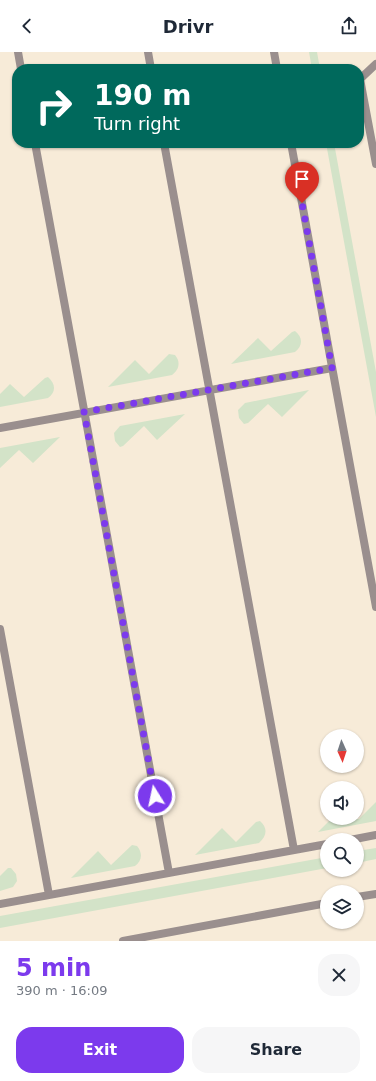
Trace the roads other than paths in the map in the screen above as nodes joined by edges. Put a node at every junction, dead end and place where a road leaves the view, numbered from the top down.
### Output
1 (18, 52) edge
2 (148, 52) edge
3 (274, 52) edge
4 (20, 64) edge
5 (150, 64) edge
6 (276, 64) edge
7 (376, 64) edge
8 (364, 75) edge
9 (364, 100) edge
10 (36, 148) edge
11 (165, 148) edge
12 (292, 148) edge
13 (376, 164) edge
14 (332, 368) junction
15 (210, 390) junction
16 (84, 412) junction
17 (0, 428) edge
18 (376, 607) edge
19 (0, 629) edge
20 (376, 835) edge
21 (364, 837) edge
22 (320, 845) edge
23 (294, 850) junction
24 (169, 873) junction
25 (376, 894) edge
26 (49, 895) junction
27 (364, 896) edge
28 (0, 904) edge
29 (320, 904) edge
30 (123, 941) edge

1 - 4 lane
2 - 5 lane
3 - 6 lane
7 - 8 lane
9 - 13 lane
10 - 16 lane
11 - 15 lane
12 - 14 lane
14 - 15 lane
14 - 18 lane
15 - 16 lane
15 - 23 lane
16 - 17 lane
16 - 24 lane
19 - 26 lane
20 - 21 lane
22 - 23 lane
23 - 24 lane
24 - 26 lane
25 - 27 lane
26 - 28 lane
29 - 30 lane

